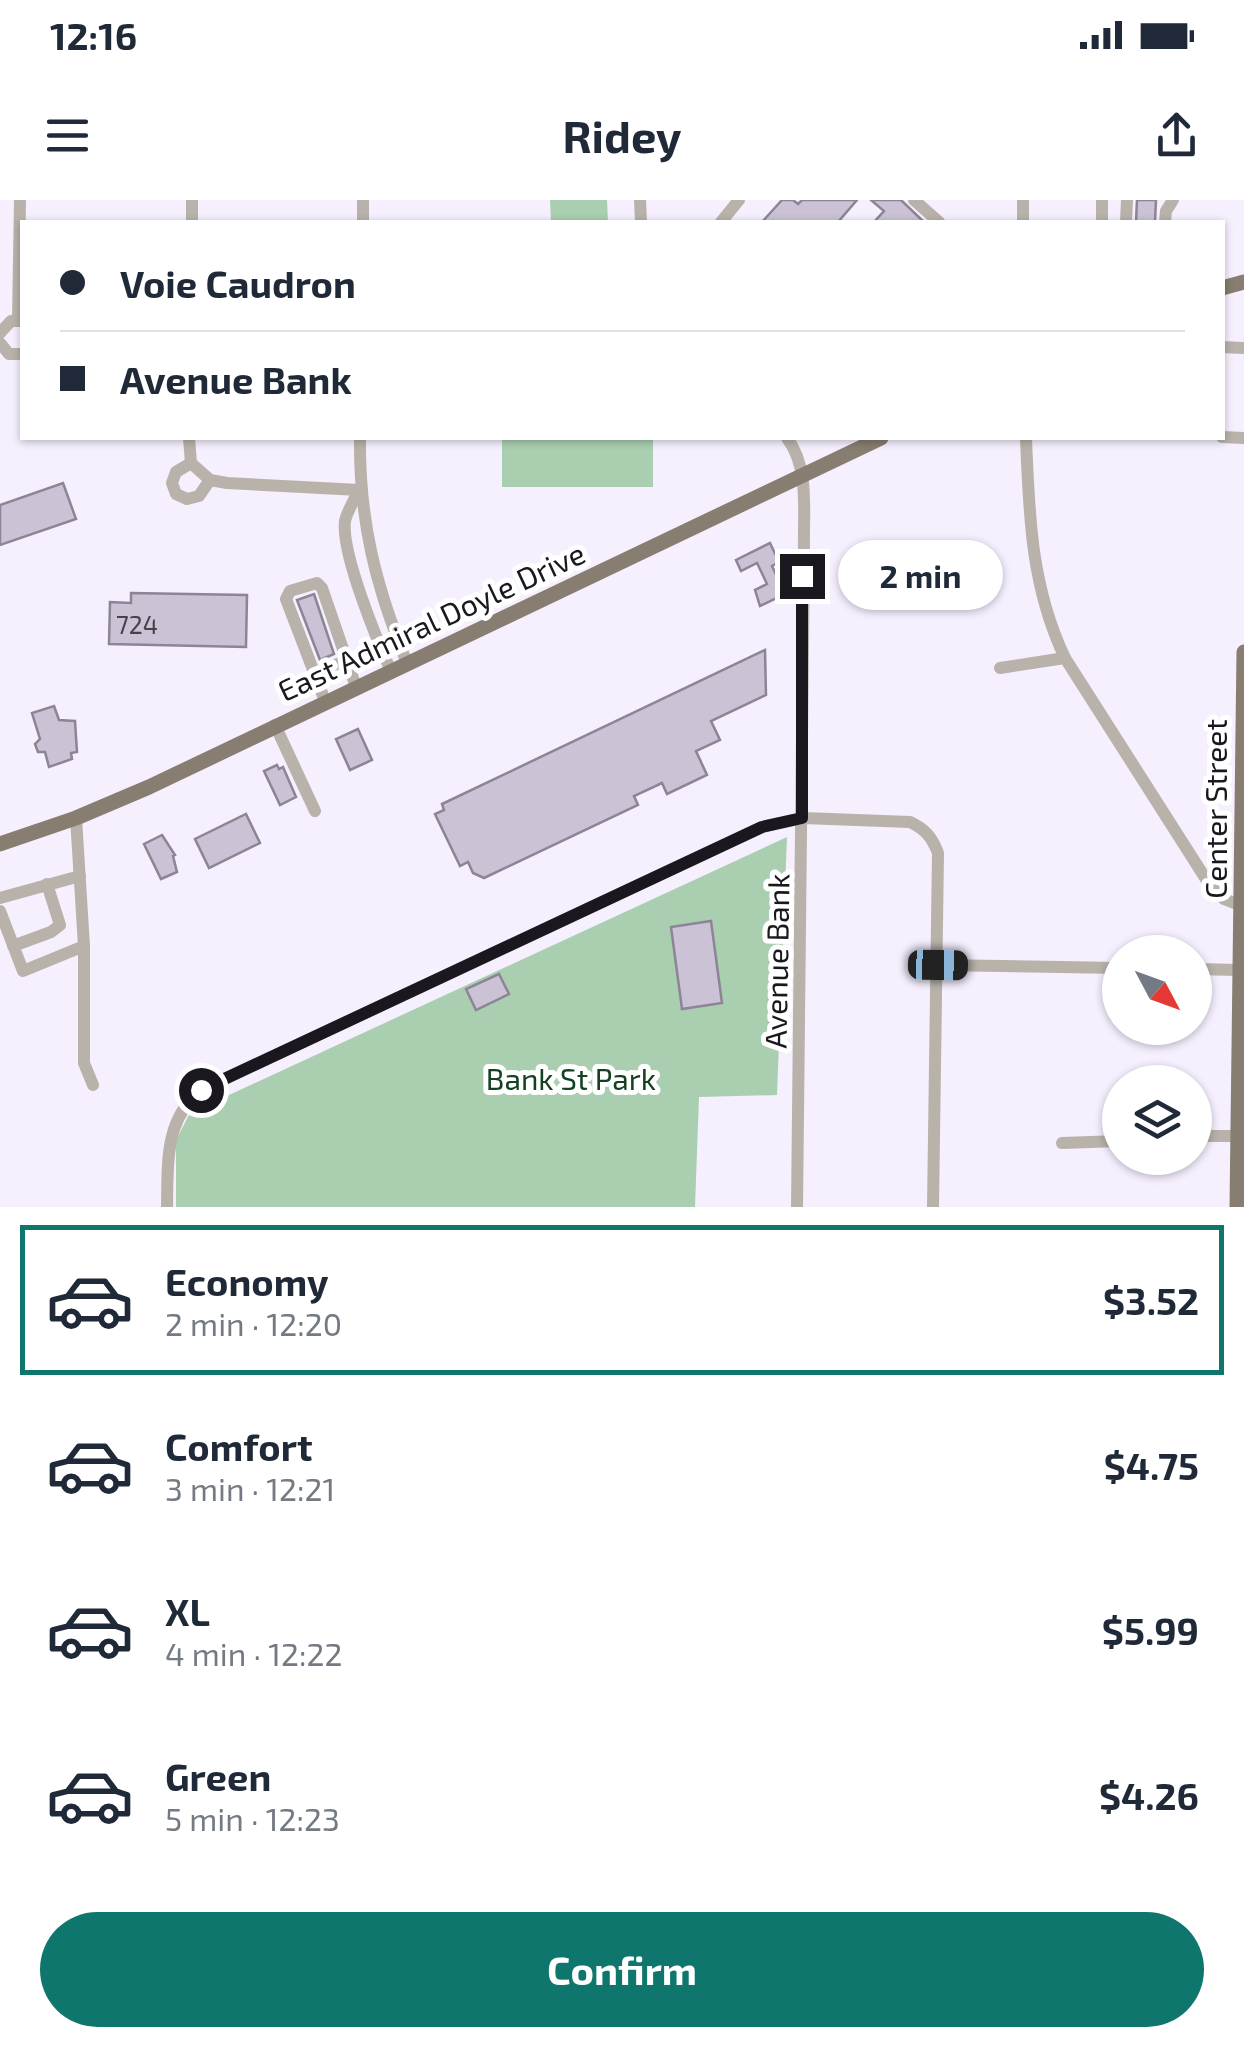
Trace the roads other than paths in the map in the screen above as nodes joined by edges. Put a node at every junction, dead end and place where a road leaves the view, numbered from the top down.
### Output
1 (20, 200) edge
2 (739, 200) edge
3 (914, 200) edge
4 (723, 220) edge
5 (938, 220) edge
6 (20, 320) edge
7 (0, 333) edge
8 (0, 342) edge
9 (20, 354) edge
10 (189, 440) edge
11 (360, 440) edge
12 (788, 440) edge
13 (876, 440) edge
14 (1026, 440) edge
15 (192, 463) junction
16 (802, 475) junction
17 (210, 480) junction
18 (359, 490) junction
19 (1244, 652) edge
20 (1065, 658) junction
21 (345, 661) junction
22 (407, 663) junction
23 (1000, 668) dead end
24 (392, 670) junction
25 (314, 673) junction
26 (356, 687) junction
27 (326, 702) junction
28 (275, 725) junction
29 (316, 811) dead end
30 (76, 818) junction
31 (802, 818) junction
32 (0, 844) edge
33 (80, 876) junction
34 (47, 884) junction
35 (0, 898) edge
36 (1242, 906) edge
37 (0, 911) edge
38 (13, 946) junction
39 (84, 946) junction
40 (938, 965) junction
41 (1102, 968) edge
42 (1212, 969) edge
43 (1239, 970) junction
44 (92, 1085) dead end
45 (1212, 1136) edge
46 (1239, 1136) junction
47 (1102, 1142) edge
48 (1062, 1144) dead end
49 (1241, 1174) edge
50 (167, 1207) edge
51 (797, 1207) edge
52 (933, 1207) edge
53 (1237, 1207) edge

1 - 6 street
2 - 4 street
3 - 5 street
6 - 7 street
8 - 9 street
10 - 15 street
11 - 18 street
12 - 16 street
13 - 16 main road, East Admiral Doyle Drive
14 - 20 street
15 - 17 street
15 - 17 street
16 - 22 main road, East Admiral Doyle Drive
16 - 31 street, Avenue Bank
17 - 18 street
18 - 22 street
18 - 24 street
19 - 36 main road, Center Street
20 - 23 street
20 - 36 street
21 - 25 street
21 - 25 street
21 - 26 street
22 - 24 main road, East Admiral Doyle Drive
24 - 26 main road, East Admiral Doyle Drive
25 - 27 street
26 - 27 main road, East Admiral Doyle Drive
27 - 28 main road, East Admiral Doyle Drive
28 - 29 street
28 - 30 main road, East Admiral Doyle Drive
30 - 32 main road, East Admiral Doyle Drive
30 - 33 street
31 - 40 street
31 - 50 street
31 - 51 street, Avenue Bank
33 - 34 street
33 - 39 street
34 - 35 street
34 - 38 street
36 - 43 main road, Center Street
37 - 38 street
38 - 39 street
39 - 44 street
40 - 41 street
40 - 52 street
42 - 43 street
43 - 46 main road, Center Street
45 - 46 street
46 - 49 main road, Center Street
47 - 48 street
49 - 53 main road, Center Street

